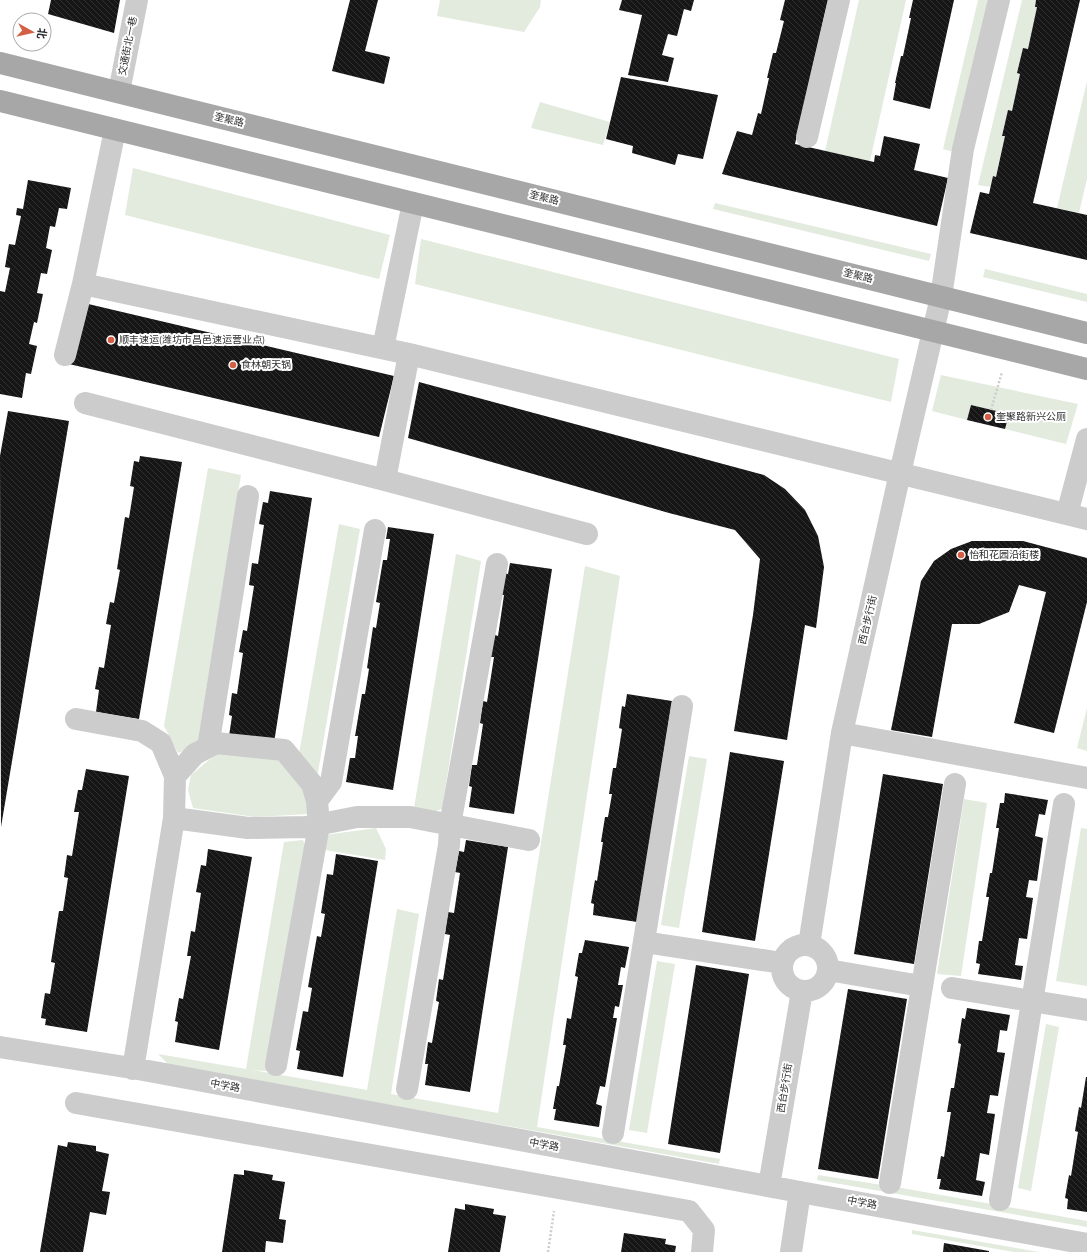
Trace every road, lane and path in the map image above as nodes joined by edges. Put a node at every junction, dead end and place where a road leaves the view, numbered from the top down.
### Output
1 (137, 0) edge
2 (838, 0) edge
3 (1000, 0) edge
4 (0, 63) edge
5 (119, 92) junction
6 (0, 101) edge
7 (115, 130) junction
8 (807, 137) dead end
9 (413, 203) junction
10 (83, 284) junction
11 (941, 297) junction
12 (933, 331) junction
13 (1087, 333) edge
14 (383, 348) junction
15 (1008, 349) junction
16 (409, 354) junction
17 (65, 355) dead end
18 (1087, 369) edge
19 (85, 403) dead end
20 (991, 410) dead end
21 (1087, 439) edge
22 (900, 473) junction
23 (385, 480) junction
24 (248, 496) dead end
25 (1077, 517) edge
26 (375, 530) dead end
27 (587, 534) dead end
28 (498, 564) dead end
29 (682, 706) dead end
30 (76, 719) dead end
31 (842, 733) junction
32 (208, 747) junction
33 (175, 776) junction
34 (1087, 778) edge
35 (954, 784) dead end
36 (317, 801) junction
37 (1064, 804) dead end
38 (174, 818) junction
39 (319, 825) junction
40 (450, 825) junction
41 (529, 840) dead end
42 (644, 942) junction
43 (809, 945) junction
44 (782, 963) junction
45 (828, 970) junction
46 (922, 986) junction
47 (952, 988) dead end
48 (802, 991) junction
49 (1032, 1001) junction
50 (1087, 1010) edge
51 (0, 1047) edge
52 (276, 1065) dead end
53 (133, 1069) junction
54 (407, 1089) dead end
55 (76, 1103) dead end
56 (613, 1133) dead end
57 (890, 1183) dead end
58 (769, 1186) junction
59 (557, 1188) junction
60 (800, 1192) junction
61 (1000, 1200) dead end
62 (1087, 1244) edge
63 (548, 1252) edge
64 (702, 1252) edge
65 (791, 1252) edge

1 - 5 street, 交通街北一巷
2 - 8 street
3 - 11 street, 西台步行街
4 - 5 main road, 奎聚路
5 - 11 main road, 奎聚路
6 - 7 main road
7 - 9 main road
7 - 10 street
9 - 12 main road
9 - 14 street
10 - 14 street
10 - 17 street
11 - 12 street, 西台步行街
11 - 13 main road, 奎聚路
12 - 15 main road
12 - 22 street, 西台步行街
14 - 16 street
15 - 18 main road
15 - 20 path
16 - 22 street
16 - 23 street
19 - 23 street
21 - 25 street
22 - 25 street
22 - 31 street, 西台步行街
23 - 27 street
24 - 32 street
26 - 36 street
28 - 40 street
29 - 42 street
30 - 33 street
31 - 34 street
31 - 43 street, 西台步行街
32 - 33 street
32 - 36 street
33 - 38 street
35 - 46 street
36 - 39 street
37 - 49 street
38 - 39 street
38 - 53 street
39 - 40 street
39 - 52 street
40 - 41 street
40 - 54 street
42 - 44 street
42 - 56 street
43 - 44 street
43 - 45 street
44 - 48 street
45 - 46 street
45 - 48 street
46 - 57 street
47 - 49 street
48 - 58 street, 西台步行街
49 - 50 street
49 - 61 street
51 - 53 street, 中学路
53 - 58 street, 中学路
55 - 59 street
58 - 60 street, 中学路
59 - 63 path
59 - 64 street
60 - 62 street, 中学路
60 - 65 street

